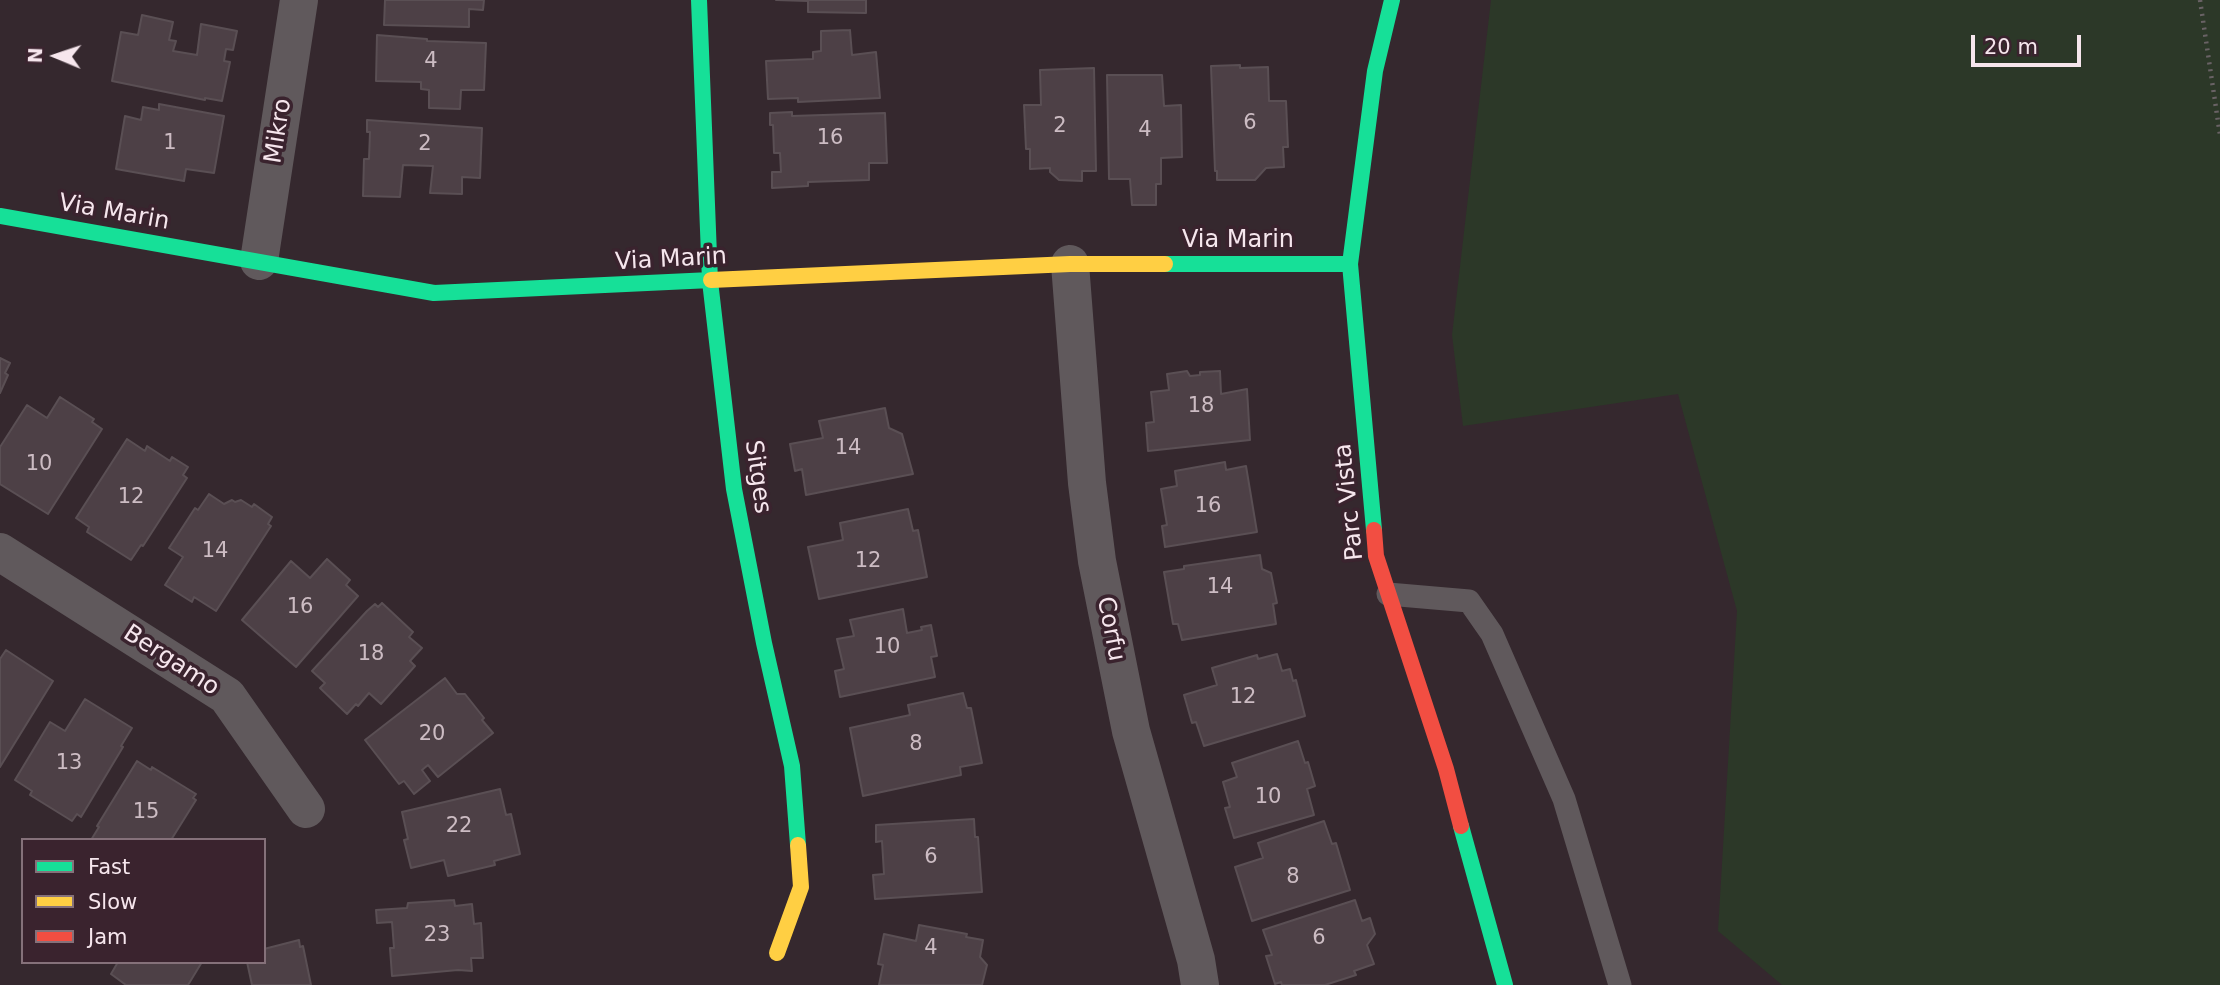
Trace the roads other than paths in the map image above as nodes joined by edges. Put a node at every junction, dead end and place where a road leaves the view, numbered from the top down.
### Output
1 (299, 0) edge
2 (699, 0) edge
3 (1392, 0) edge
4 (0, 216) edge
5 (259, 261) junction
6 (1070, 264) junction
7 (1350, 264) junction
8 (710, 281) junction
9 (0, 552) edge
10 (1388, 594) junction
11 (306, 808) dead end
12 (777, 953) dead end
13 (1200, 985) edge
14 (1505, 985) edge
15 (1620, 985) edge

1 - 5 street, Mikro
2 - 8 street, Sitges
3 - 7 street, Parc Vista
4 - 5 street, Via Marin
5 - 8 street, Via Marin
6 - 7 street, Via Marin
6 - 8 street, Via Marin
6 - 13 street, Corfu
7 - 10 street, Parc Vista
8 - 12 street, Sitges
9 - 11 street, Bergamo
10 - 14 street, Parc Vista
10 - 15 lane

